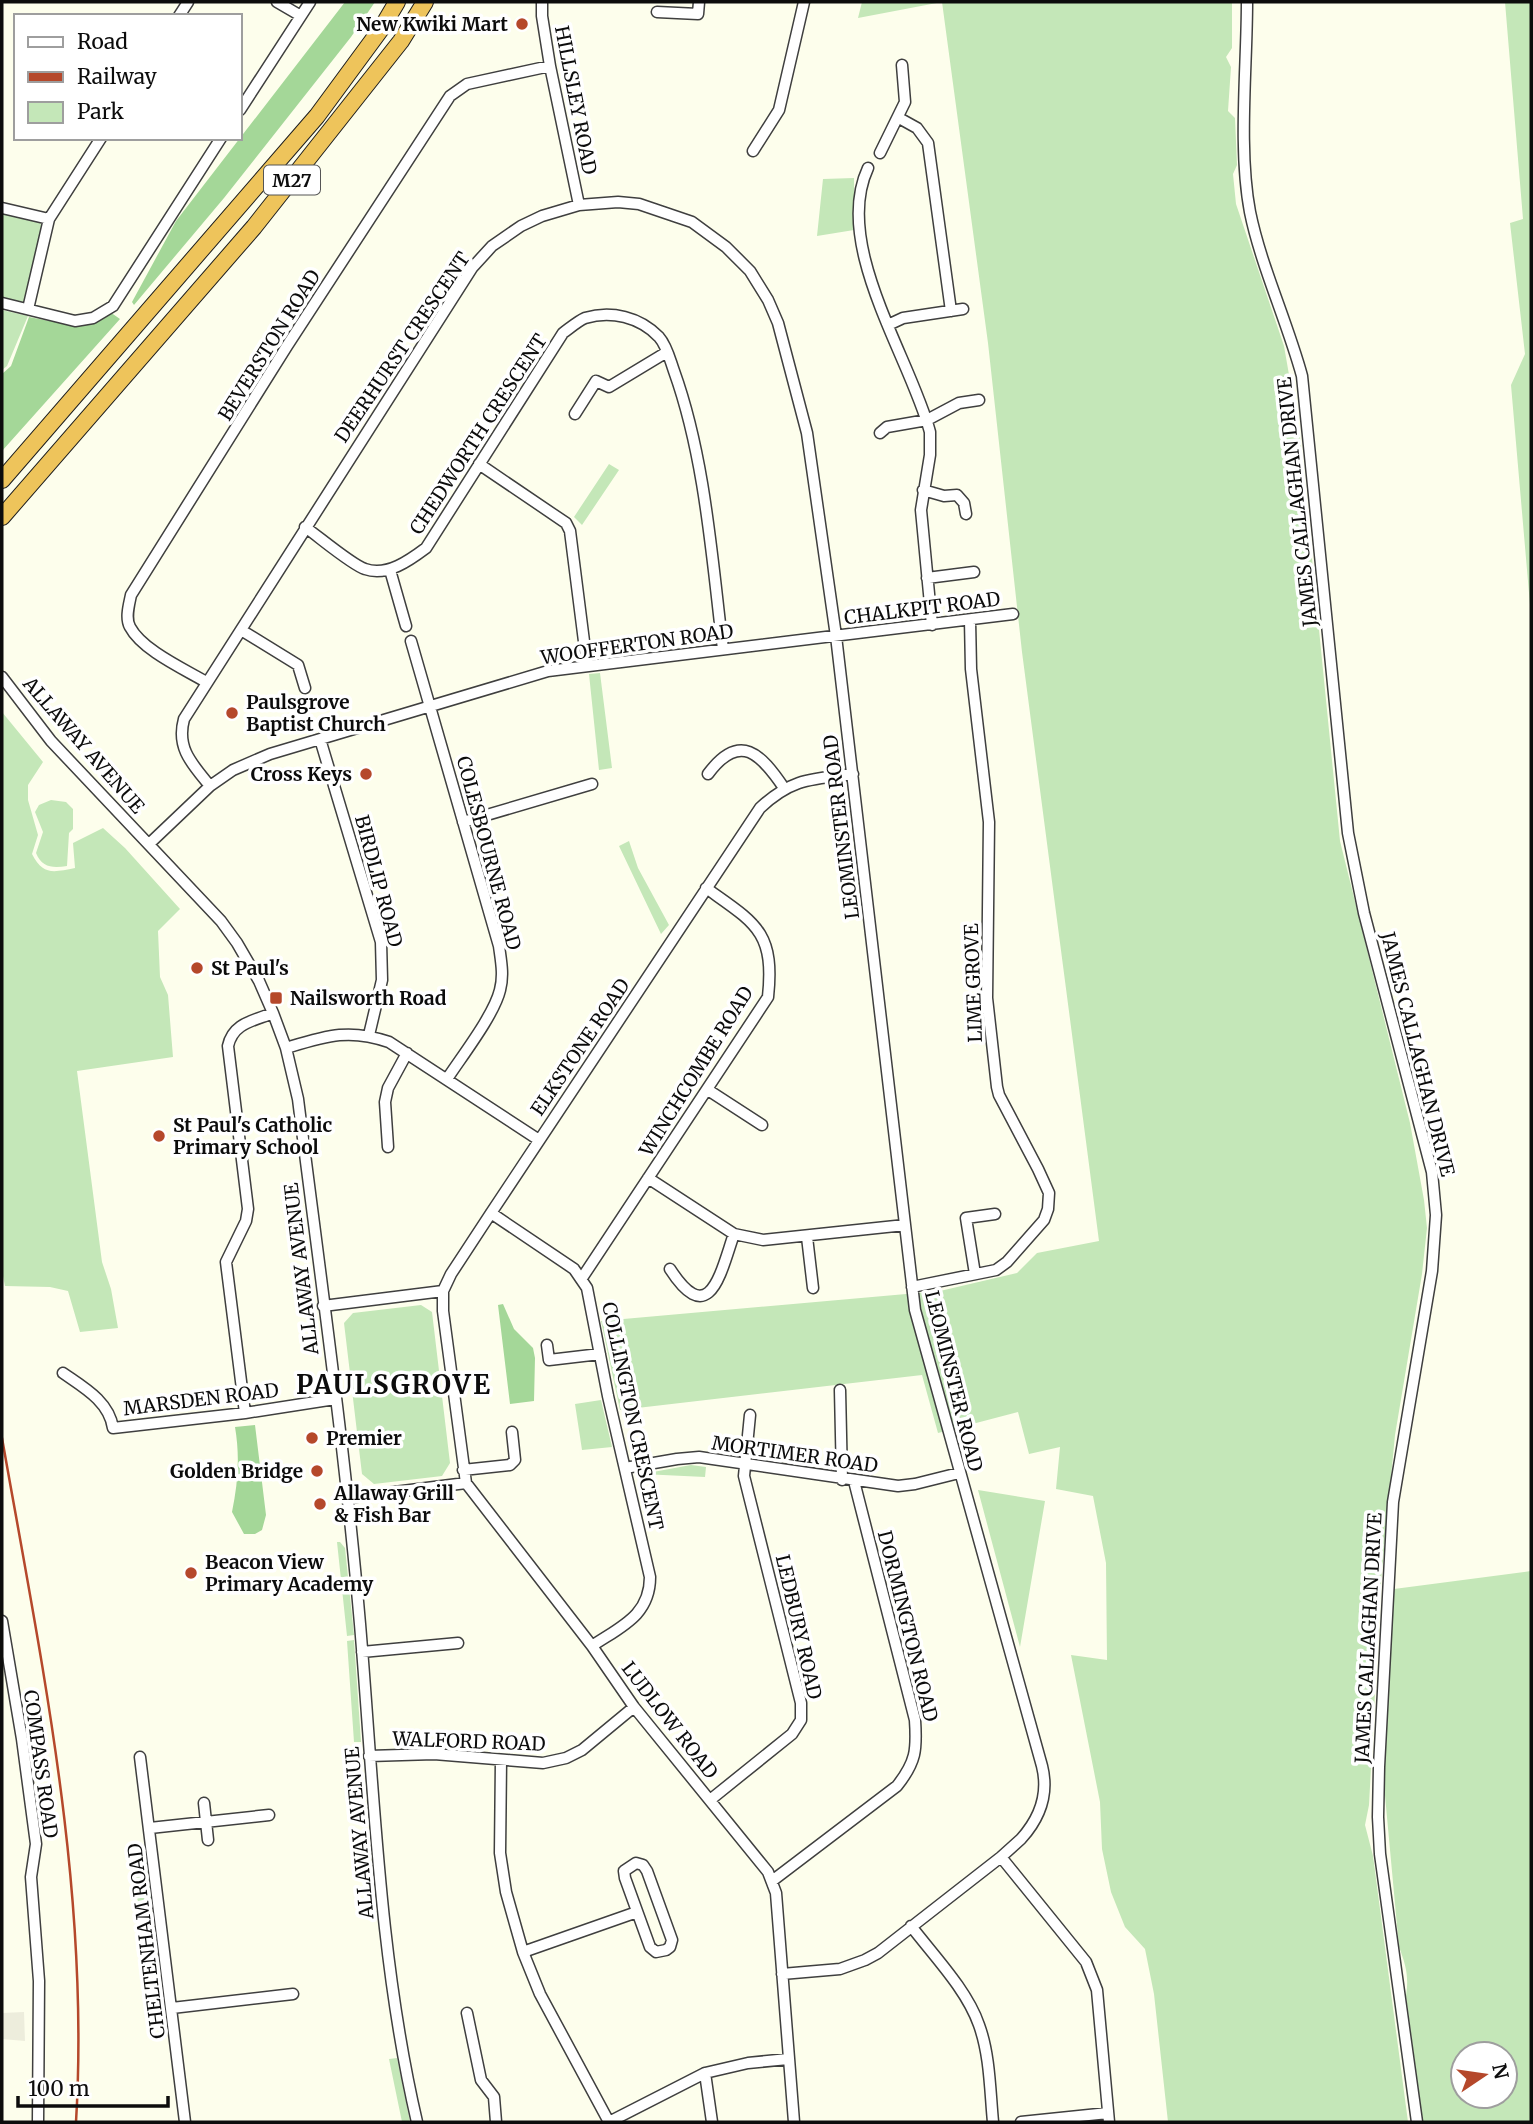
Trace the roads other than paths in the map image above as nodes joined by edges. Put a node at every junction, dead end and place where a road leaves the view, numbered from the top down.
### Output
1 (278, 2) edge
2 (310, 2) edge
3 (397, 2) edge
4 (425, 2) edge
5 (542, 2) edge
6 (699, 2) edge
7 (804, 2) edge
8 (1247, 2) edge
9 (657, 12) dead end
10 (301, 16) junction
11 (902, 65) dead end
12 (550, 66) junction
13 (242, 107) edge
14 (899, 118) junction
15 (99, 140) edge
16 (220, 140) edge
17 (753, 150) dead end
18 (880, 153) dead end
19 (868, 168) dead end
20 (579, 205) junction
21 (2, 208) edge
22 (49, 219) junction
23 (2, 303) edge
24 (28, 309) junction
25 (888, 325) junction
26 (667, 352) junction
27 (979, 400) dead end
28 (575, 414) dead end
29 (927, 420) junction
30 (880, 433) dead end
31 (479, 464) junction
32 (2, 480) edge
33 (923, 490) junction
34 (966, 514) dead end
35 (2, 517) edge
36 (305, 527) junction
37 (390, 570) junction
38 (974, 572) dead end
39 (927, 578) junction
40 (1013, 614) dead end
41 (970, 620) junction
42 (932, 625) junction
43 (406, 626) dead end
44 (241, 630) junction
45 (836, 636) junction
46 (411, 641) dead end
47 (723, 649) junction
48 (587, 665) junction
49 (2, 677) edge
50 (206, 682) junction
51 (304, 688) dead end
52 (430, 707) junction
53 (320, 739) junction
54 (708, 774) dead end
55 (852, 774) junction
56 (592, 784) dead end
57 (210, 786) junction
58 (784, 788) junction
59 (463, 822) junction
60 (149, 844) junction
61 (706, 888) junction
62 (272, 1013) junction
63 (369, 1035) junction
64 (286, 1048) junction
65 (407, 1053) junction
66 (447, 1079) junction
67 (708, 1090) junction
68 (762, 1125) dead end
69 (539, 1140) junction
70 (388, 1147) dead end
71 (648, 1178) junction
72 (491, 1213) junction
73 (995, 1214) dead end
74 (905, 1225) junction
75 (734, 1234) junction
76 (807, 1237) junction
77 (670, 1269) dead end
78 (975, 1274) junction
79 (582, 1278) junction
80 (813, 1287) dead end
81 (912, 1287) junction
82 (443, 1291) junction
83 (323, 1306) junction
84 (547, 1345) dead end
85 (600, 1354) junction
86 (63, 1373) dead end
87 (841, 1390) dead end
88 (335, 1399) junction
89 (246, 1413) junction
90 (750, 1415) dead end
91 (512, 1433) dead end
92 (746, 1466) junction
93 (625, 1468) junction
94 (463, 1470) junction
95 (959, 1473) junction
96 (848, 1481) junction
97 (466, 1483) junction
98 (347, 1498) junction
99 (2, 1621) edge
100 (458, 1643) dead end
101 (592, 1646) junction
102 (362, 1653) junction
103 (634, 1707) junction
104 (369, 1756) junction
105 (141, 1757) dead end
106 (501, 1760) junction
107 (710, 1800) junction
108 (204, 1803) dead end
109 (269, 1815) dead end
110 (206, 1821) junction
111 (150, 1828) junction
112 (208, 1840) dead end
113 (1001, 1857) junction
114 (772, 1881) junction
115 (637, 1912) junction
116 (911, 1926) junction
117 (523, 1952) junction
118 (782, 1974) junction
119 (293, 1994) dead end
120 (172, 2008) junction
121 (467, 2013) dead end
122 (788, 2059) junction
123 (705, 2073) junction
124 (1109, 2118) edge
125 (38, 2122) edge
126 (185, 2122) edge
127 (417, 2122) edge
128 (496, 2122) edge
129 (609, 2122) edge
130 (712, 2122) edge
131 (794, 2122) edge
132 (993, 2122) edge
133 (1021, 2122) edge
134 (1417, 2122) edge

1 - 10 street
2 - 10 street
3 - 32 highway, M27
4 - 35 highway, M27
5 - 12 street, HILLSLEY ROAD
6 - 9 street
7 - 17 street
8 - 134 street, JAMES CALLAGHAN DRIVE
10 - 13 street
11 - 14 street
12 - 20 street, HILLSLEY ROAD
12 - 50 street, BEVERSTON ROAD
14 - 18 street
14 - 25 street
15 - 22 street
16 - 24 street
19 - 25 street
20 - 36 street, DEERHURST CRESCENT
20 - 45 street, DEERHURST CRESCENT
21 - 22 street
22 - 24 street
23 - 24 street
25 - 29 street
26 - 28 street
26 - 31 street, CHEDWORTH CRESCENT
26 - 47 street, CHEDWORTH CRESCENT
27 - 29 street
29 - 30 street
29 - 33 street
31 - 37 street, CHEDWORTH CRESCENT
31 - 48 street
33 - 34 street
33 - 39 street
36 - 37 street
36 - 44 street, DEERHURST CRESCENT
37 - 43 street
38 - 39 street
39 - 42 street
40 - 41 street, CHALKPIT ROAD
41 - 42 street, CHALKPIT ROAD
41 - 78 street, LIME GROVE
42 - 45 street, CHALKPIT ROAD
44 - 50 street, DEERHURST CRESCENT
44 - 51 street
45 - 47 street, WOOFFERTON ROAD
45 - 55 street, LEOMINSTER ROAD
46 - 52 street, COLESBOURNE ROAD
47 - 48 street, WOOFFERTON ROAD
48 - 52 street, WOOFFERTON ROAD
49 - 60 street, ALLAWAY AVENUE
50 - 57 street, DEERHURST CRESCENT
52 - 53 street, WOOFFERTON ROAD
52 - 59 street, COLESBOURNE ROAD
53 - 57 street, WOOFFERTON ROAD
53 - 63 street, BIRDLIP ROAD
54 - 58 street
55 - 58 street, ELKSTONE ROAD
55 - 74 street, LEOMINSTER ROAD
56 - 59 street
57 - 60 street, WOOFFERTON ROAD
58 - 61 street, ELKSTONE ROAD
59 - 66 street, COLESBOURNE ROAD
60 - 62 street, ALLAWAY AVENUE
61 - 67 street, WINCHCOMBE ROAD
61 - 69 street, ELKSTONE ROAD
62 - 64 street, ALLAWAY AVENUE
62 - 89 street
63 - 64 street
63 - 65 street
64 - 83 street, ALLAWAY AVENUE
65 - 66 street
65 - 70 street
66 - 69 street
67 - 68 street
67 - 71 street, WINCHCOMBE ROAD
69 - 72 street, ELKSTONE ROAD
71 - 75 street
71 - 79 street, WINCHCOMBE ROAD
72 - 79 street
72 - 82 street, ELKSTONE ROAD
73 - 78 street
74 - 76 street
74 - 81 street, LEOMINSTER ROAD
75 - 76 street
75 - 77 street
76 - 80 street
78 - 81 street, LIME GROVE
79 - 85 street, COLLINGTON CRESCENT
81 - 95 street, LEOMINSTER ROAD
82 - 83 street
82 - 94 street
83 - 88 street, ALLAWAY AVENUE
84 - 85 street
85 - 93 street, COLLINGTON CRESCENT
86 - 89 street, MARSDEN ROAD
87 - 96 street, DORMINGTON ROAD
88 - 89 street, MARSDEN ROAD
88 - 98 street, ALLAWAY AVENUE
90 - 92 street
91 - 94 street
92 - 93 street, MORTIMER ROAD
92 - 96 street, MORTIMER ROAD
92 - 107 street, LEDBURY ROAD
93 - 101 street, COLLINGTON CRESCENT
94 - 97 street
95 - 96 street, MORTIMER ROAD
95 - 113 street, LEOMINSTER ROAD
96 - 114 street, DORMINGTON ROAD
97 - 98 street
97 - 101 street, LUDLOW ROAD
98 - 102 street, ALLAWAY AVENUE
99 - 125 street, COMPASS ROAD
100 - 102 street
101 - 103 street, LUDLOW ROAD
102 - 104 street, ALLAWAY AVENUE
103 - 106 street, WALFORD ROAD
103 - 107 street, LUDLOW ROAD
104 - 106 street, WALFORD ROAD
104 - 127 street, ALLAWAY AVENUE
105 - 111 street, CHELTENHAM ROAD
106 - 117 street
107 - 114 street, LUDLOW ROAD
108 - 110 street
109 - 110 street
110 - 111 street
110 - 112 street
111 - 120 street, CHELTENHAM ROAD
113 - 116 street, LEOMINSTER ROAD
113 - 124 street
114 - 118 street, LUDLOW ROAD
115 - 115 street
115 - 117 street
116 - 118 street, LEOMINSTER ROAD
116 - 132 street
117 - 129 street
118 - 122 street, LUDLOW ROAD
119 - 120 street
120 - 126 street, CHELTENHAM ROAD
121 - 128 street
122 - 123 street
122 - 131 street, LUDLOW ROAD
123 - 129 street
123 - 130 street
124 - 133 street

